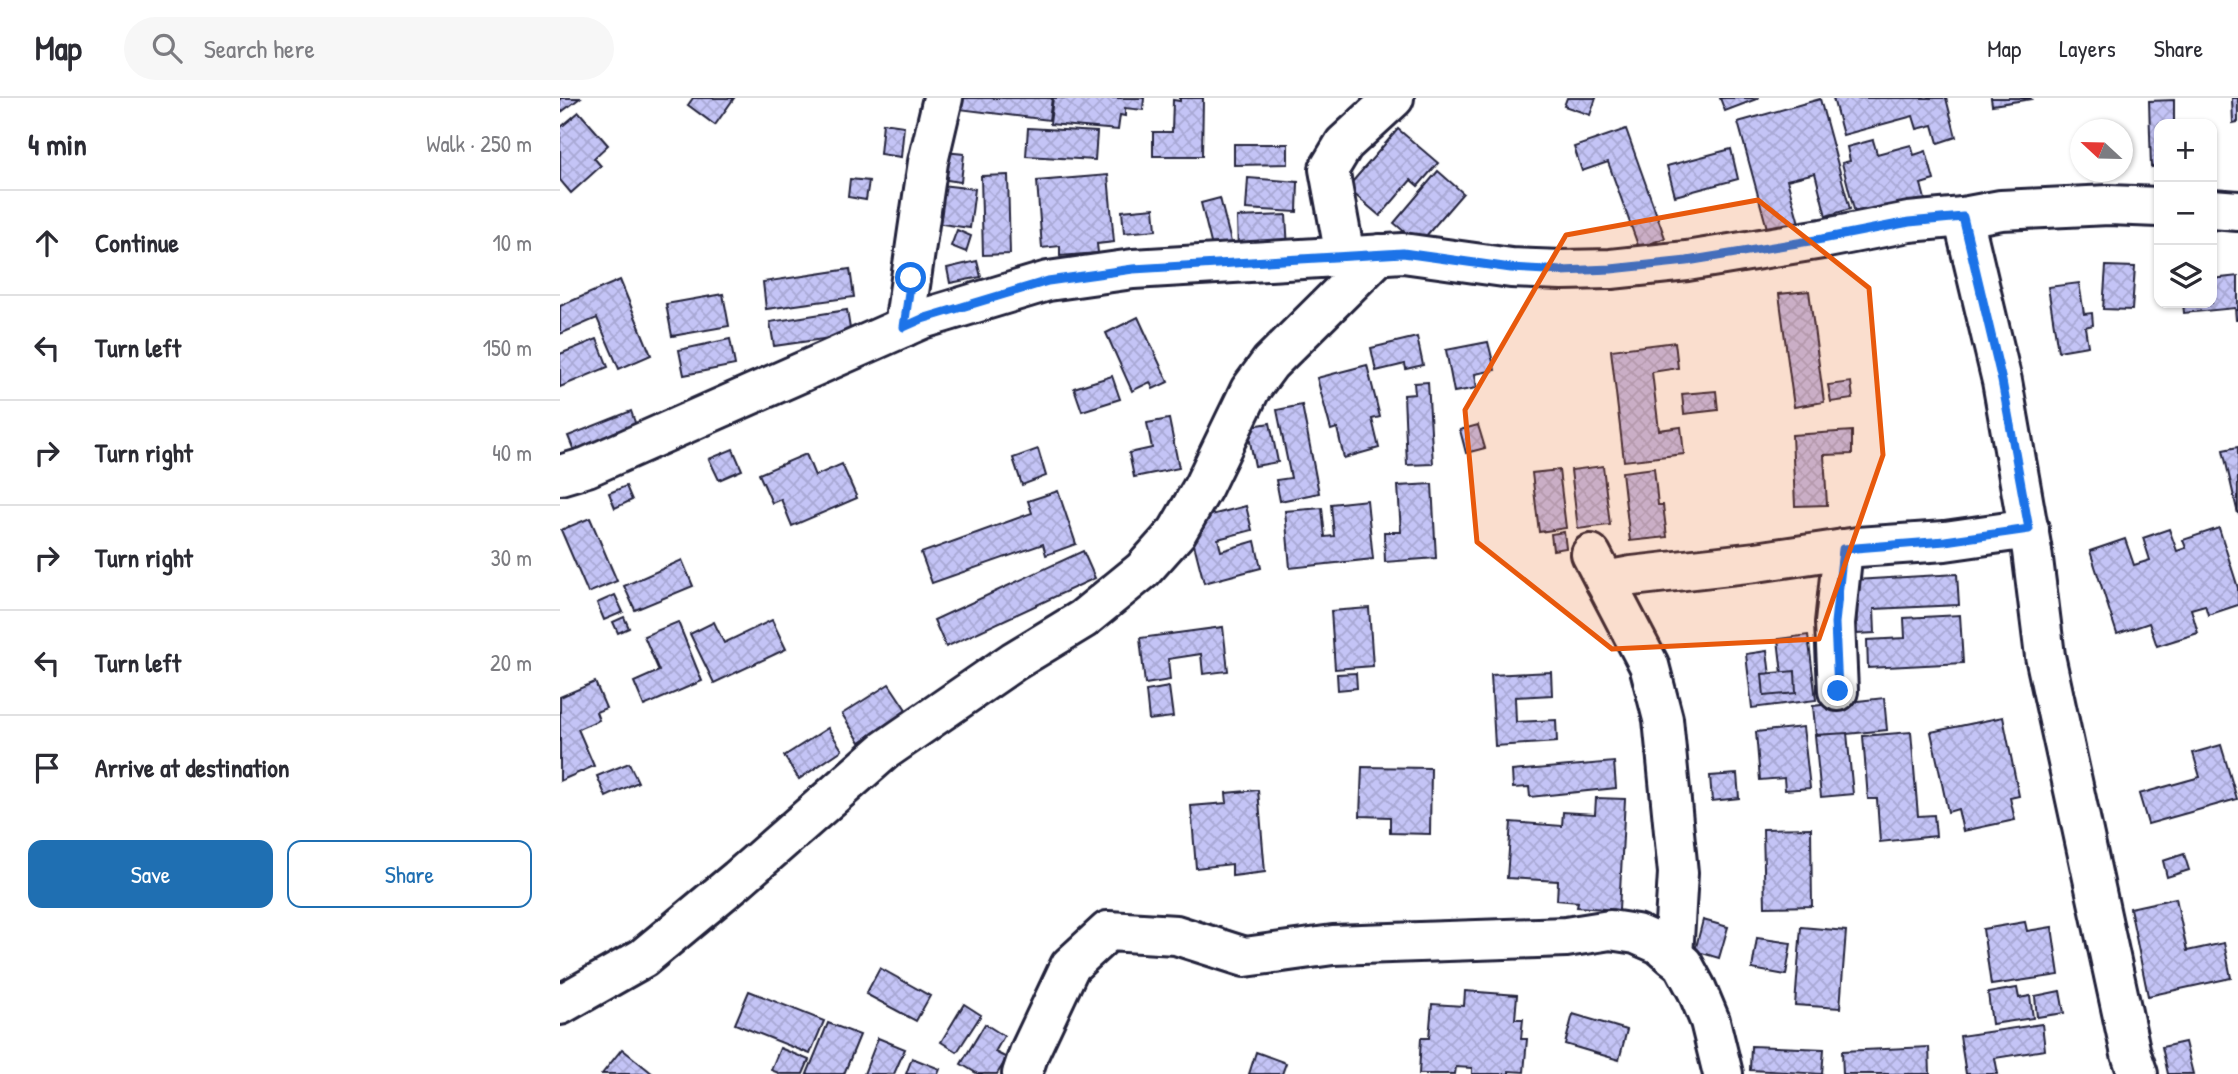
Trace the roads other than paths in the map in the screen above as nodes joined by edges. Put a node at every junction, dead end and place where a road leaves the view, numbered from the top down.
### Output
1 (943, 98) edge
2 (1394, 98) edge
3 (2154, 207) edge
4 (2217, 209) edge
5 (2238, 211) edge
6 (1963, 217) junction
7 (1363, 255) junction
8 (904, 327) junction
9 (560, 475) edge
10 (2029, 529) junction
11 (1843, 549) junction
12 (1838, 691) dead end
13 (1673, 956) junction
14 (560, 1005) edge
15 (1022, 1074) edge
16 (1723, 1074) edge
17 (2138, 1074) edge

1 - 8 street
2 - 7 street
3 - 6 street
4 - 5 street
6 - 7 street
6 - 10 street
7 - 8 street
7 - 14 street
8 - 9 street
10 - 11 street
10 - 17 street
11 - 12 street
11 - 13 street
13 - 15 street
13 - 16 street

